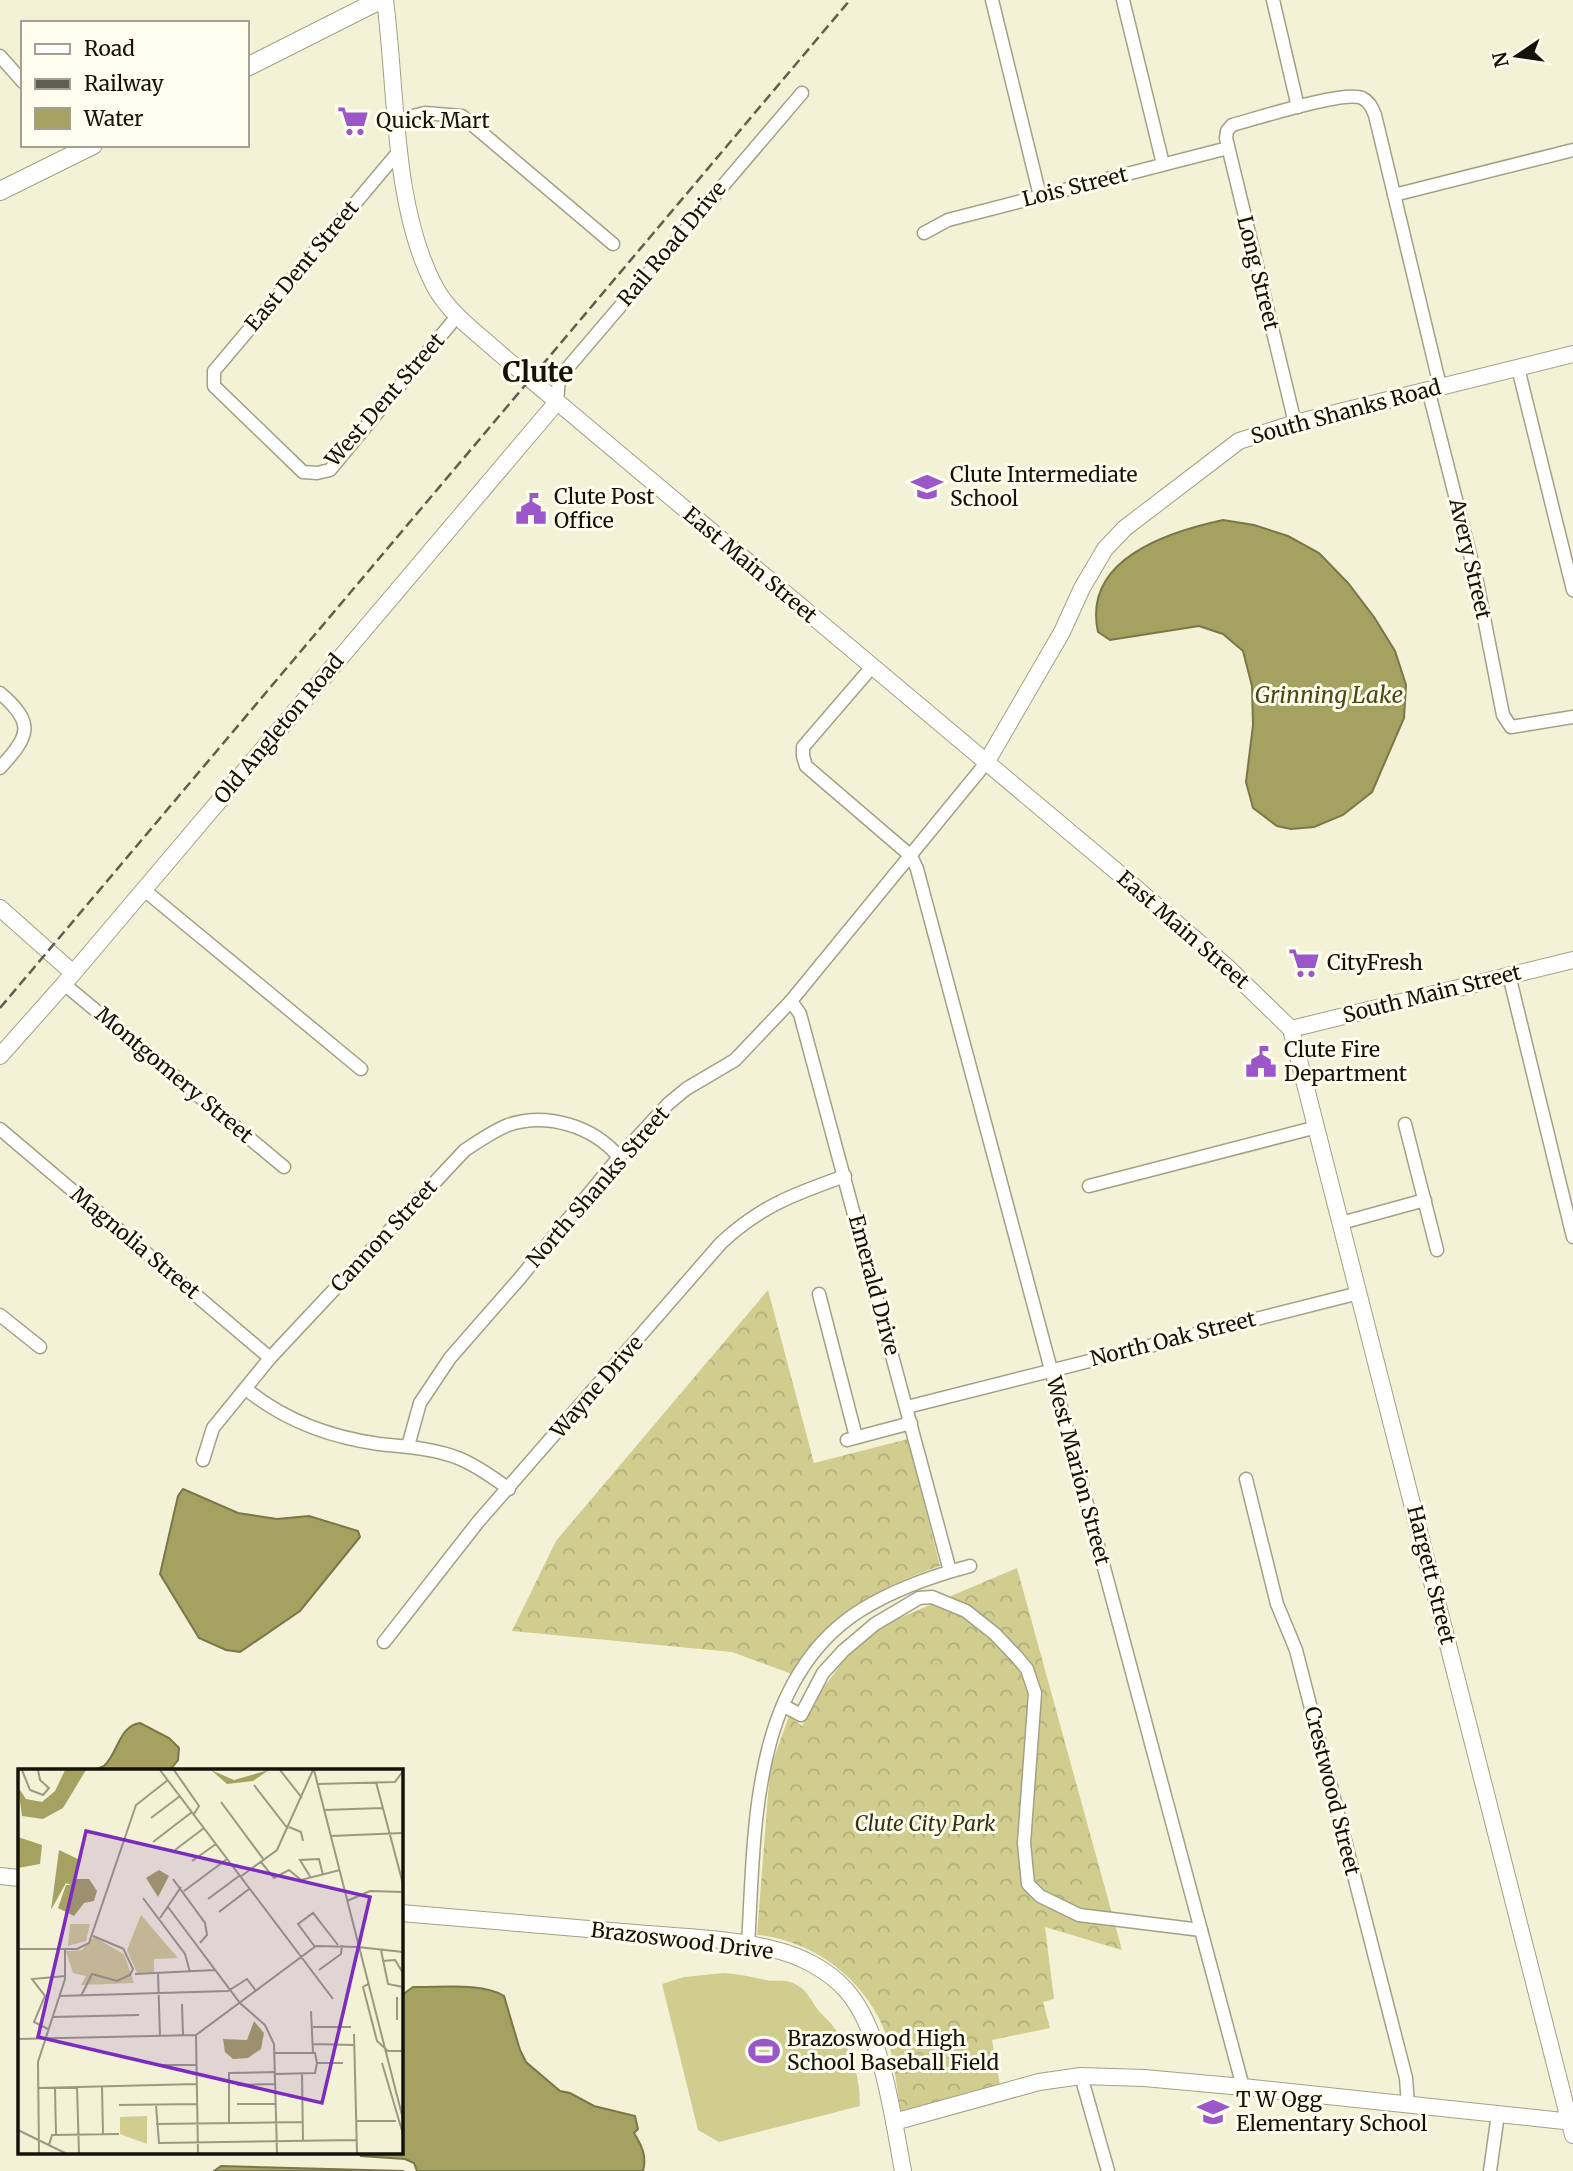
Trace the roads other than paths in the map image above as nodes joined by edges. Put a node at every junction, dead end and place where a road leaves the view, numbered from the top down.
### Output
1 (382, 0) edge
2 (992, 0) edge
3 (1124, 0) edge
4 (1273, 0) edge
5 (0, 56) edge
6 (248, 67) edge
7 (21, 80) edge
8 (802, 93) dead end
9 (1298, 107) junction
10 (396, 120) junction
11 (85, 147) edge
12 (1228, 148) junction
13 (400, 150) junction
14 (1573, 150) edge
15 (64, 152) edge
16 (1163, 164) junction
17 (0, 191) edge
18 (1040, 195) junction
19 (1394, 195) junction
20 (924, 233) dead end
21 (613, 244) dead end
22 (458, 315) junction
23 (1573, 354) edge
24 (1518, 368) junction
25 (214, 386) joint
26 (1434, 388) junction
27 (556, 402) junction
28 (1295, 423) junction
29 (1573, 590) edge
30 (872, 668) junction
31 (0, 694) edge
32 (1573, 717) edge
33 (986, 763) junction
34 (0, 768) edge
35 (911, 856) junction
36 (143, 889) junction
37 (0, 908) edge
38 (1573, 960) edge
39 (1509, 975) junction
40 (69, 978) junction
41 (791, 1001) junction
42 (1291, 1029) junction
43 (0, 1056) edge
44 (361, 1069) dead end
45 (1405, 1124) dead end
46 (1317, 1127) junction
47 (0, 1129) edge
48 (619, 1157) junction
49 (284, 1167) dead end
50 (845, 1176) junction
51 (1089, 1186) dead end
52 (1424, 1200) junction
53 (1341, 1223) junction
54 (1573, 1237) edge
55 (1437, 1250) dead end
56 (1359, 1293) junction
57 (819, 1294) dead end
58 (0, 1315) edge
59 (40, 1347) dead end
60 (270, 1358) junction
61 (1051, 1369) junction
62 (246, 1389) junction
63 (907, 1407) junction
64 (911, 1423) junction
65 (408, 1446) junction
66 (203, 1461) dead end
67 (1246, 1479) dead end
68 (509, 1489) junction
69 (970, 1566) dead end
70 (950, 1571) junction
71 (384, 1642) dead end
72 (784, 1706) junction
73 (0, 1877) edge
74 (18, 1878) edge
75 (402, 1913) edge
76 (1201, 1930) junction
77 (748, 1945) junction
78 (1081, 2076) junction
79 (1243, 2087) junction
80 (1408, 2105) junction
81 (1498, 2115) junction
82 (894, 2122) junction
83 (1572, 2126) edge
84 (903, 2171) edge
85 (1108, 2171) edge
86 (1490, 2171) edge

1 - 6 main road
1 - 10 street, East Main Street
2 - 18 street
3 - 16 street
4 - 9 street
5 - 7 street
8 - 27 street, Rail Road Drive
9 - 12 street, Long Street
9 - 19 street, Avery Street
10 - 13 street, East Main Street
10 - 21 street
11 - 15 main road
12 - 16 street, Lois Street
12 - 28 street, Long Street
13 - 22 street, East Main Street
13 - 25 street, East Dent Street
14 - 19 street
15 - 17 main road
16 - 18 street, Lois Street
18 - 20 street, Lois Street
19 - 26 street, Avery Street
22 - 25 street, West Dent Street
22 - 27 street, East Main Street
23 - 24 street, South Shanks Road
24 - 26 street, South Shanks Road
24 - 29 street
26 - 28 street, South Shanks Road
26 - 32 street, Avery Street
27 - 30 street, East Main Street
27 - 36 street, Old Angleton Road
28 - 33 street, South Shanks Road
30 - 33 street, East Main Street
30 - 35 street
31 - 34 street
33 - 35 street, North Shanks Street
33 - 42 street, East Main Street
35 - 41 street, North Shanks Street
35 - 61 street, West Marion Street
36 - 40 street, Old Angleton Road
36 - 44 street
37 - 40 street
38 - 39 street, South Main Street
39 - 42 street, South Main Street
39 - 54 street
40 - 43 street, Old Angleton Road
40 - 49 street, Montgomery Street
41 - 48 street, North Shanks Street
41 - 50 street, Emerald Drive
42 - 46 street, Hargett Street
45 - 52 street
46 - 51 street
46 - 53 street, Hargett Street
47 - 60 street, Magnolia Street
48 - 60 street, Cannon Street
48 - 65 street, North Shanks Street
50 - 63 street, Emerald Drive
50 - 68 street, Wayne Drive
52 - 53 street
52 - 55 street
53 - 56 street, Hargett Street
56 - 61 street, North Oak Street
56 - 83 street, Hargett Street
57 - 64 street
58 - 59 street
60 - 62 street, Cannon Street
61 - 63 street, North Oak Street
61 - 76 street, West Marion Street
62 - 65 street
62 - 66 street, Cannon Street
63 - 64 street, Emerald Drive
64 - 70 street, Emerald Drive
65 - 68 street
67 - 80 street, Crestwood Street
68 - 71 street, Wayne Drive
69 - 70 street
70 - 72 street
72 - 76 street
72 - 77 street
73 - 74 street
75 - 77 street, Brazoswood Drive
76 - 79 street, West Marion Street
77 - 82 street, Brazoswood Drive
78 - 79 street
78 - 82 street
78 - 85 street
79 - 80 street
80 - 81 street
81 - 83 street
81 - 86 street
82 - 84 street, Brazoswood Drive

